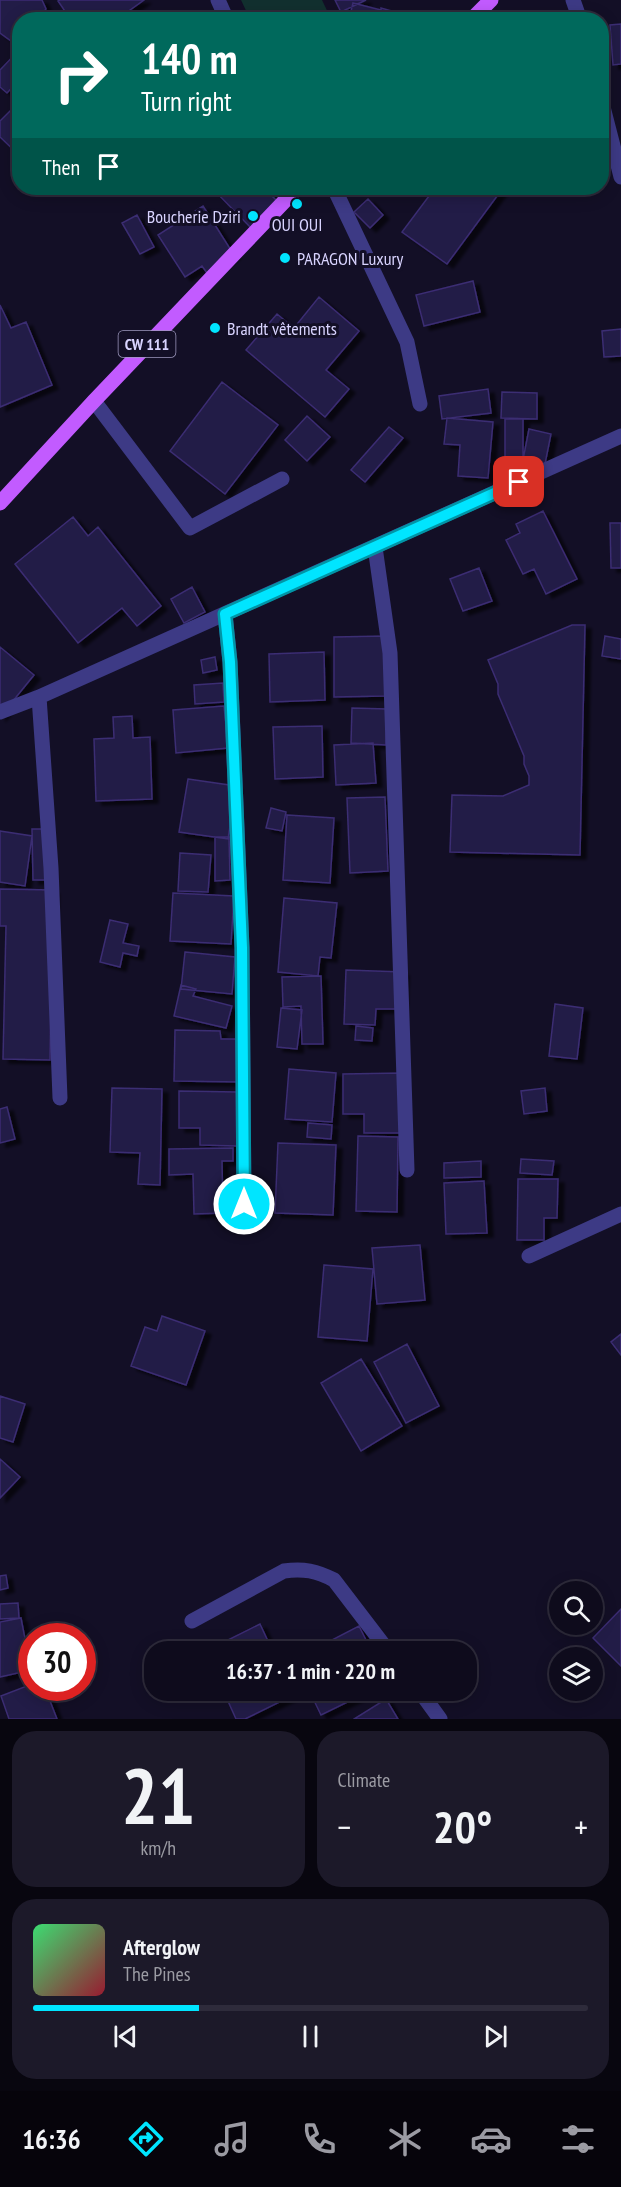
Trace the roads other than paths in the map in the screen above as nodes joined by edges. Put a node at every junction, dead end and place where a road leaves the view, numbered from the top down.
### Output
1 (492, 0) edge
2 (479, 12) edge
3 (609, 130) edge
4 (621, 177) edge
5 (290, 195) edge
6 (337, 195) edge
7 (94, 401) junction
8 (420, 404) dead end
9 (621, 436) edge
10 (282, 478) dead end
11 (0, 503) edge
12 (375, 547) junction
13 (225, 614) junction
14 (39, 698) junction
15 (0, 712) edge
16 (60, 1098) dead end
17 (407, 1170) dead end
18 (244, 1204) dead end
19 (621, 1214) edge
20 (529, 1256) dead end
21 (192, 1620) dead end
22 (380, 1641) edge
23 (427, 1701) edge
24 (440, 1719) edge

1 - 2 main road
3 - 4 street
5 - 7 main road, CW 111
6 - 8 street
7 - 10 street
7 - 11 main road, CW 111
9 - 12 street
12 - 13 street
12 - 17 street
13 - 14 street
13 - 18 street
14 - 15 street
14 - 16 street
19 - 20 street
21 - 22 street
23 - 24 street

